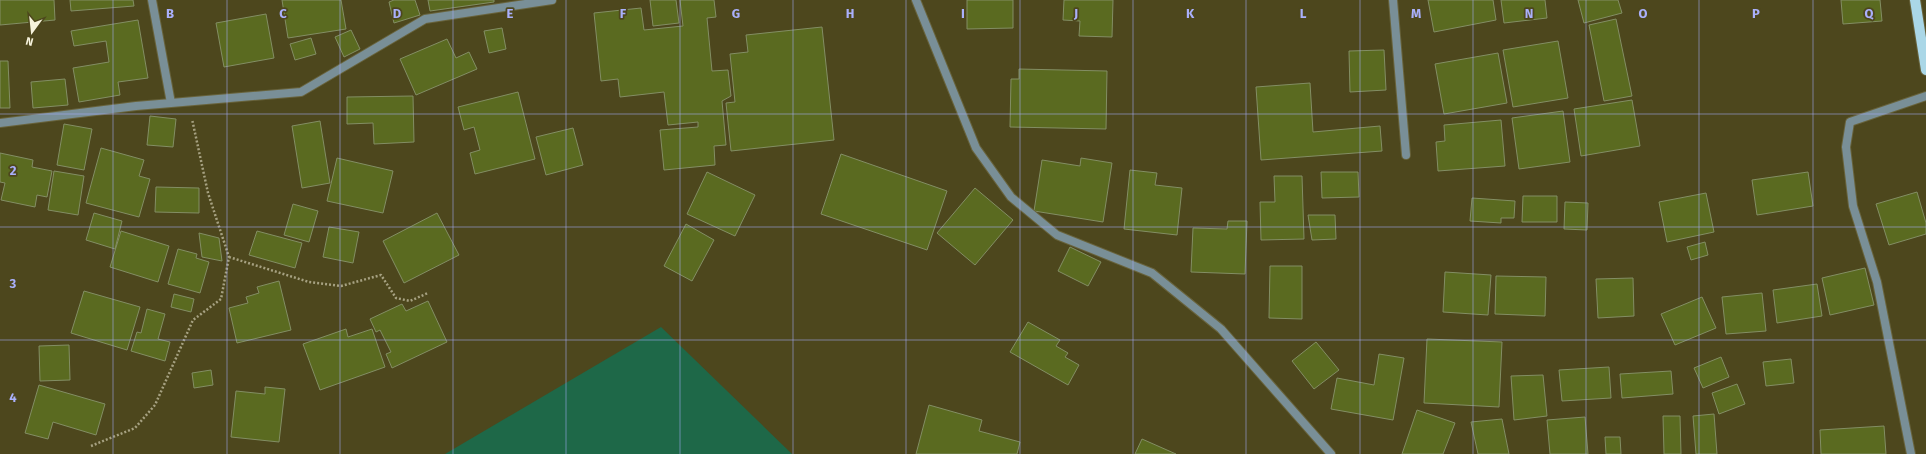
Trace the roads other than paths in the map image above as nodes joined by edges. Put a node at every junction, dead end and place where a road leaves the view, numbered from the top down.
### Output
1 (152, 0) edge
2 (552, 0) edge
3 (916, 0) edge
4 (1393, 0) edge
5 (1915, 0) edge
6 (1926, 70) edge
7 (1926, 96) edge
8 (171, 103) junction
9 (0, 123) edge
10 (1406, 155) dead end
11 (1330, 454) edge
12 (1911, 454) edge

1 - 8 street
2 - 8 street
3 - 11 street
4 - 10 street
5 - 6 main road
7 - 12 street
8 - 9 street

